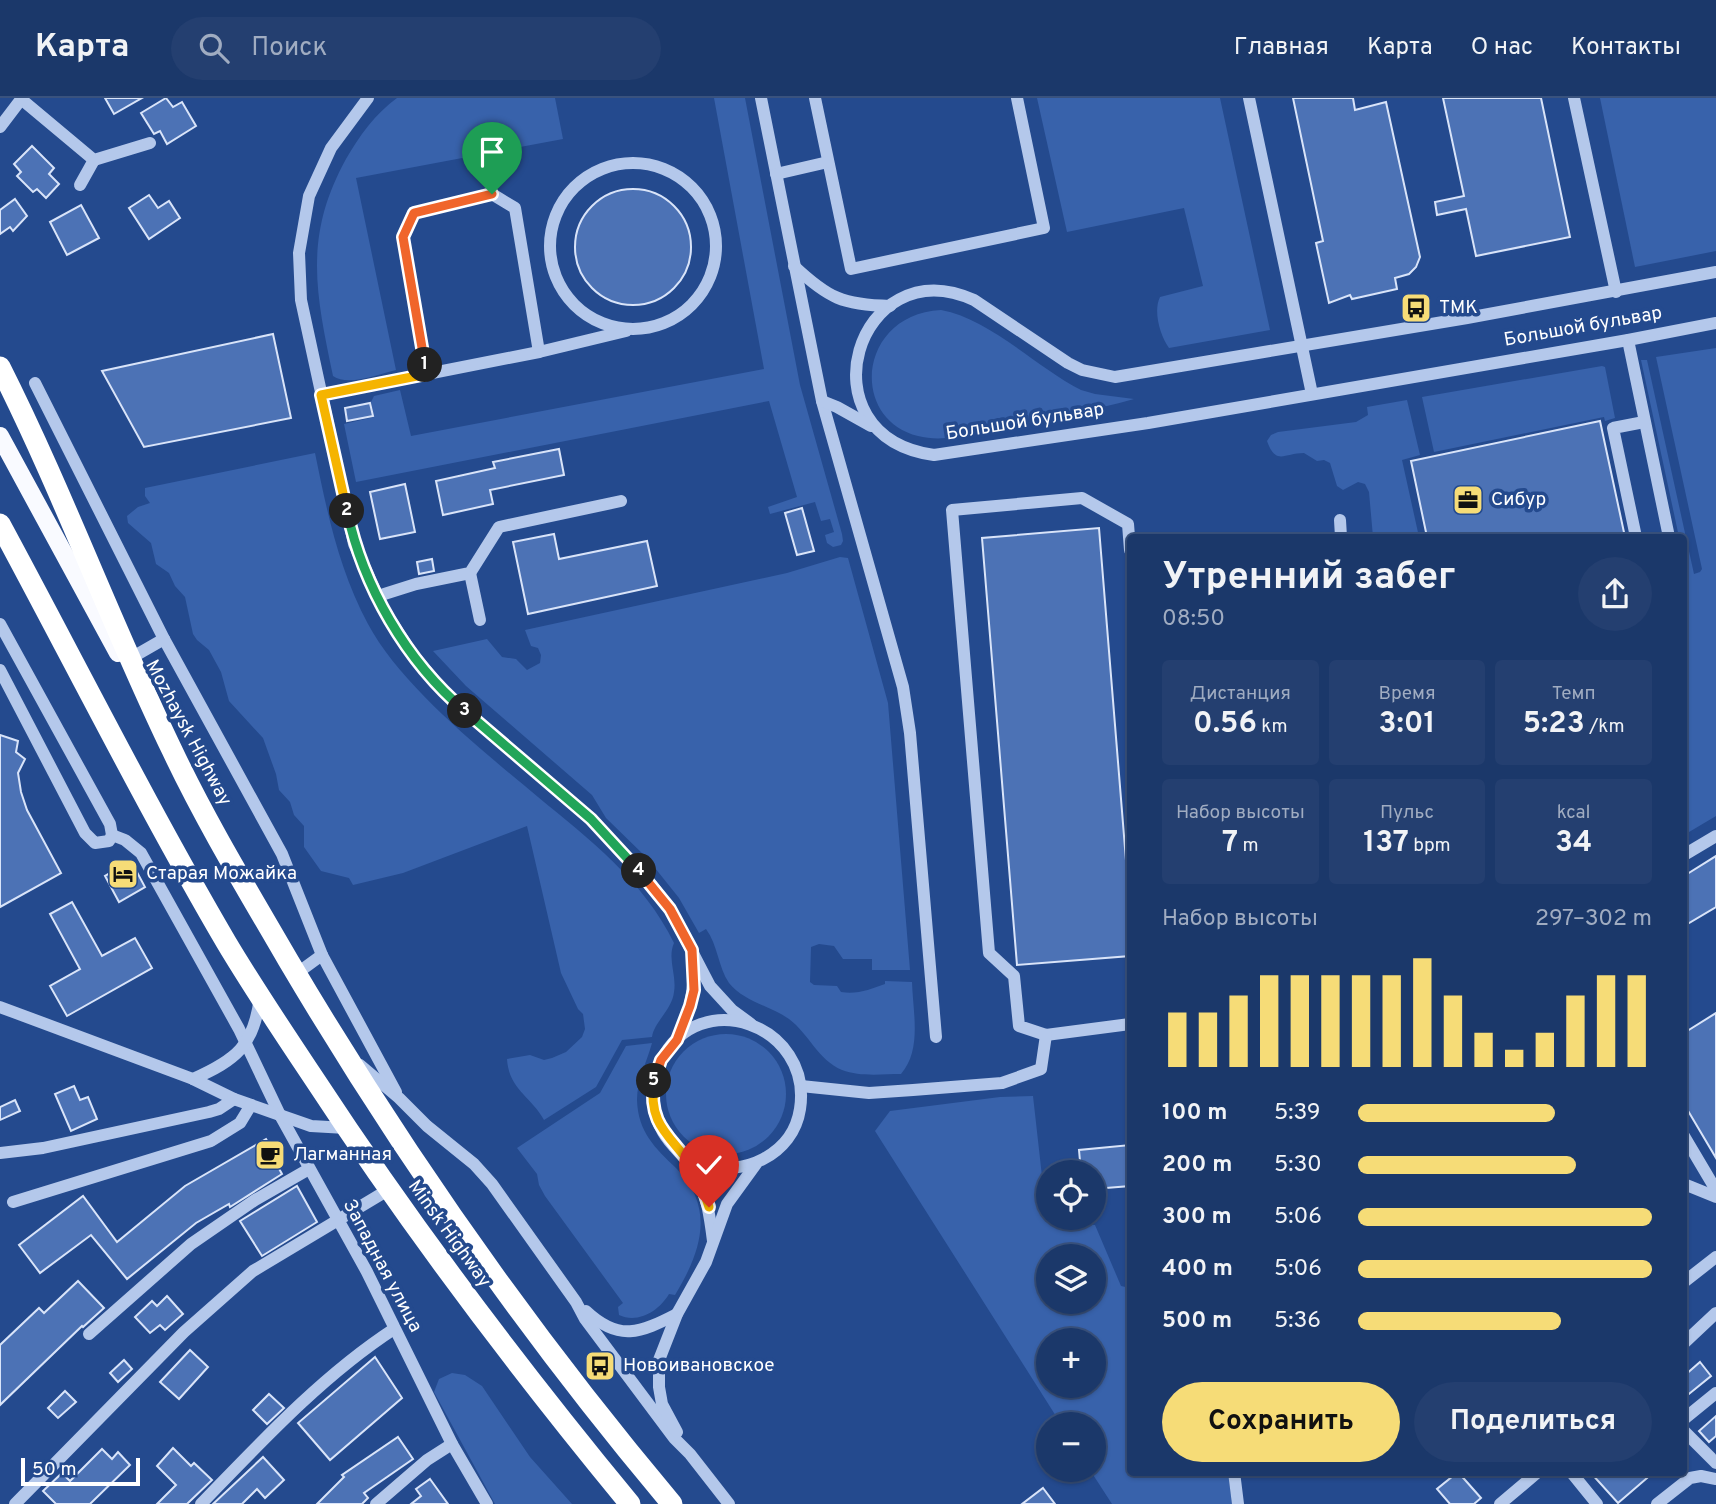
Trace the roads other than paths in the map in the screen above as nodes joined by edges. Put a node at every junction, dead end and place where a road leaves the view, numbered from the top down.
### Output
1 (368, 98) edge
2 (761, 98) edge
3 (815, 98) edge
4 (1017, 98) edge
5 (1249, 98) edge
6 (1574, 98) edge
7 (22, 99) edge
8 (0, 127) edge
9 (150, 143) dead end
10 (94, 160) junction
11 (828, 162) junction
12 (776, 174) junction
13 (80, 185) dead end
14 (794, 265) junction
15 (1716, 272) edge
16 (1616, 292) junction
17 (890, 306) junction
18 (1716, 323) edge
19 (630, 330) junction
20 (1628, 340) junction
21 (1302, 346) junction
22 (539, 352) junction
23 (0, 367) edge
24 (427, 374) junction
25 (35, 383) dead end
26 (1312, 394) junction
27 (321, 395) junction
28 (822, 401) junction
29 (1644, 422) junction
30 (880, 431) junction
31 (0, 436) edge
32 (621, 501) dead end
33 (1340, 520) dead end
34 (0, 524) edge
35 (1129, 534) edge
36 (1341, 534) edge
37 (1635, 534) edge
38 (1668, 534) edge
39 (470, 573) junction
40 (378, 596) junction
41 (480, 620) dead end
42 (0, 624) edge
43 (164, 639) junction
44 (131, 658) junction
45 (0, 670) edge
46 (172, 751) junction
47 (112, 835) junction
48 (1716, 836) edge
49 (1687, 853) edge
50 (692, 950) junction
51 (322, 955) junction
52 (296, 974) junction
53 (260, 997) junction
54 (0, 1007) edge
55 (751, 1024) junction
56 (1127, 1024) edge
57 (1046, 1035) junction
58 (936, 1037) dead end
59 (677, 1040) junction
60 (245, 1045) junction
61 (341, 1049) junction
62 (193, 1079) junction
63 (802, 1086) junction
64 (399, 1098) junction
65 (234, 1099) junction
66 (251, 1105) junction
67 (281, 1115) junction
68 (346, 1128) junction
69 (1687, 1141) edge
70 (679, 1151) junction
71 (0, 1153) edge
72 (756, 1164) junction
73 (309, 1169) junction
74 (1687, 1185) edge
75 (388, 1190) junction
76 (1716, 1190) edge
77 (1716, 1197) edge
78 (13, 1202) dead end
79 (337, 1220) junction
80 (713, 1241) junction
81 (1716, 1257) edge
82 (1687, 1280) edge
83 (576, 1301) junction
84 (1716, 1313) edge
85 (677, 1314) junction
86 (394, 1329) junction
87 (89, 1334) dead end
88 (1687, 1340) edge
89 (1716, 1393) edge
90 (1687, 1417) edge
91 (1687, 1434) edge
92 (452, 1444) junction
93 (690, 1454) junction
94 (1716, 1463) edge
95 (1234, 1476) edge
96 (1533, 1476) edge
97 (1574, 1476) edge
98 (1716, 1479) edge
99 (15, 1504) edge
100 (201, 1504) edge
101 (376, 1504) edge
102 (487, 1504) edge
103 (630, 1504) edge
104 (672, 1504) edge
105 (729, 1504) edge
106 (1238, 1504) edge
107 (1500, 1504) edge
108 (1597, 1504) edge
109 (1657, 1504) edge

1 - 27 street
2 - 12 street
3 - 11 street
4 - 11 street
5 - 21 street
6 - 16 street
7 - 8 street
7 - 10 street
9 - 10 street
10 - 13 street
11 - 12 street
12 - 14 street
14 - 17 street
14 - 28 street
15 - 16 street, Большой бульвар
16 - 21 street, Большой бульвар
17 - 21 street, Большой бульвар
17 - 30 street, Большой бульвар
18 - 20 street, Большой бульвар
19 - 19 street
19 - 22 street
20 - 26 street, Большой бульвар
20 - 29 street
21 - 26 street
22 - 24 street
22 - 24 street
23 - 44 highway
24 - 27 street
25 - 43 street
26 - 30 street, Большой бульвар
27 - 40 street
28 - 30 street
28 - 58 street
29 - 37 street
29 - 38 street
31 - 46 main road, Mozhaysk Highway
32 - 39 street
33 - 36 street
34 - 53 highway, Minsk Highway
35 - 57 street
39 - 40 street
39 - 41 street
40 - 50 street
42 - 47 street
43 - 44 street
43 - 51 street
44 - 46 highway
45 - 47 street
46 - 52 highway, Mozhaysk Highway
47 - 60 street, Западная улица
48 - 49 street
50 - 55 street
50 - 59 street
51 - 52 street
51 - 64 street
52 - 61 highway, Mozhaysk Highway
53 - 60 street
53 - 68 highway, Minsk Highway
54 - 62 street
55 - 59 street
55 - 63 street
56 - 57 street
57 - 63 street
59 - 70 street
60 - 62 street
60 - 67 street, Западная улица
61 - 64 street
61 - 104 highway, Minsk Highway
62 - 65 street
63 - 72 street
64 - 83 street
65 - 66 street
65 - 71 street
66 - 67 street
66 - 78 street
67 - 68 street
67 - 73 street, Западная улица
68 - 75 highway, Minsk Highway
69 - 76 street
70 - 72 street
70 - 80 street
72 - 80 street
73 - 79 street, Западная улица
73 - 87 street
74 - 77 street
75 - 79 street
75 - 103 highway, Minsk Highway
79 - 86 street, Западная улица
79 - 99 street
80 - 85 street
81 - 82 street
83 - 85 street
83 - 93 street
84 - 88 street
85 - 93 street
86 - 92 street, Западная улица
86 - 100 street
89 - 90 street
91 - 94 street
92 - 101 street
92 - 102 street, Западная улица
93 - 105 street
95 - 106 street
96 - 107 street
97 - 108 street
98 - 109 street

